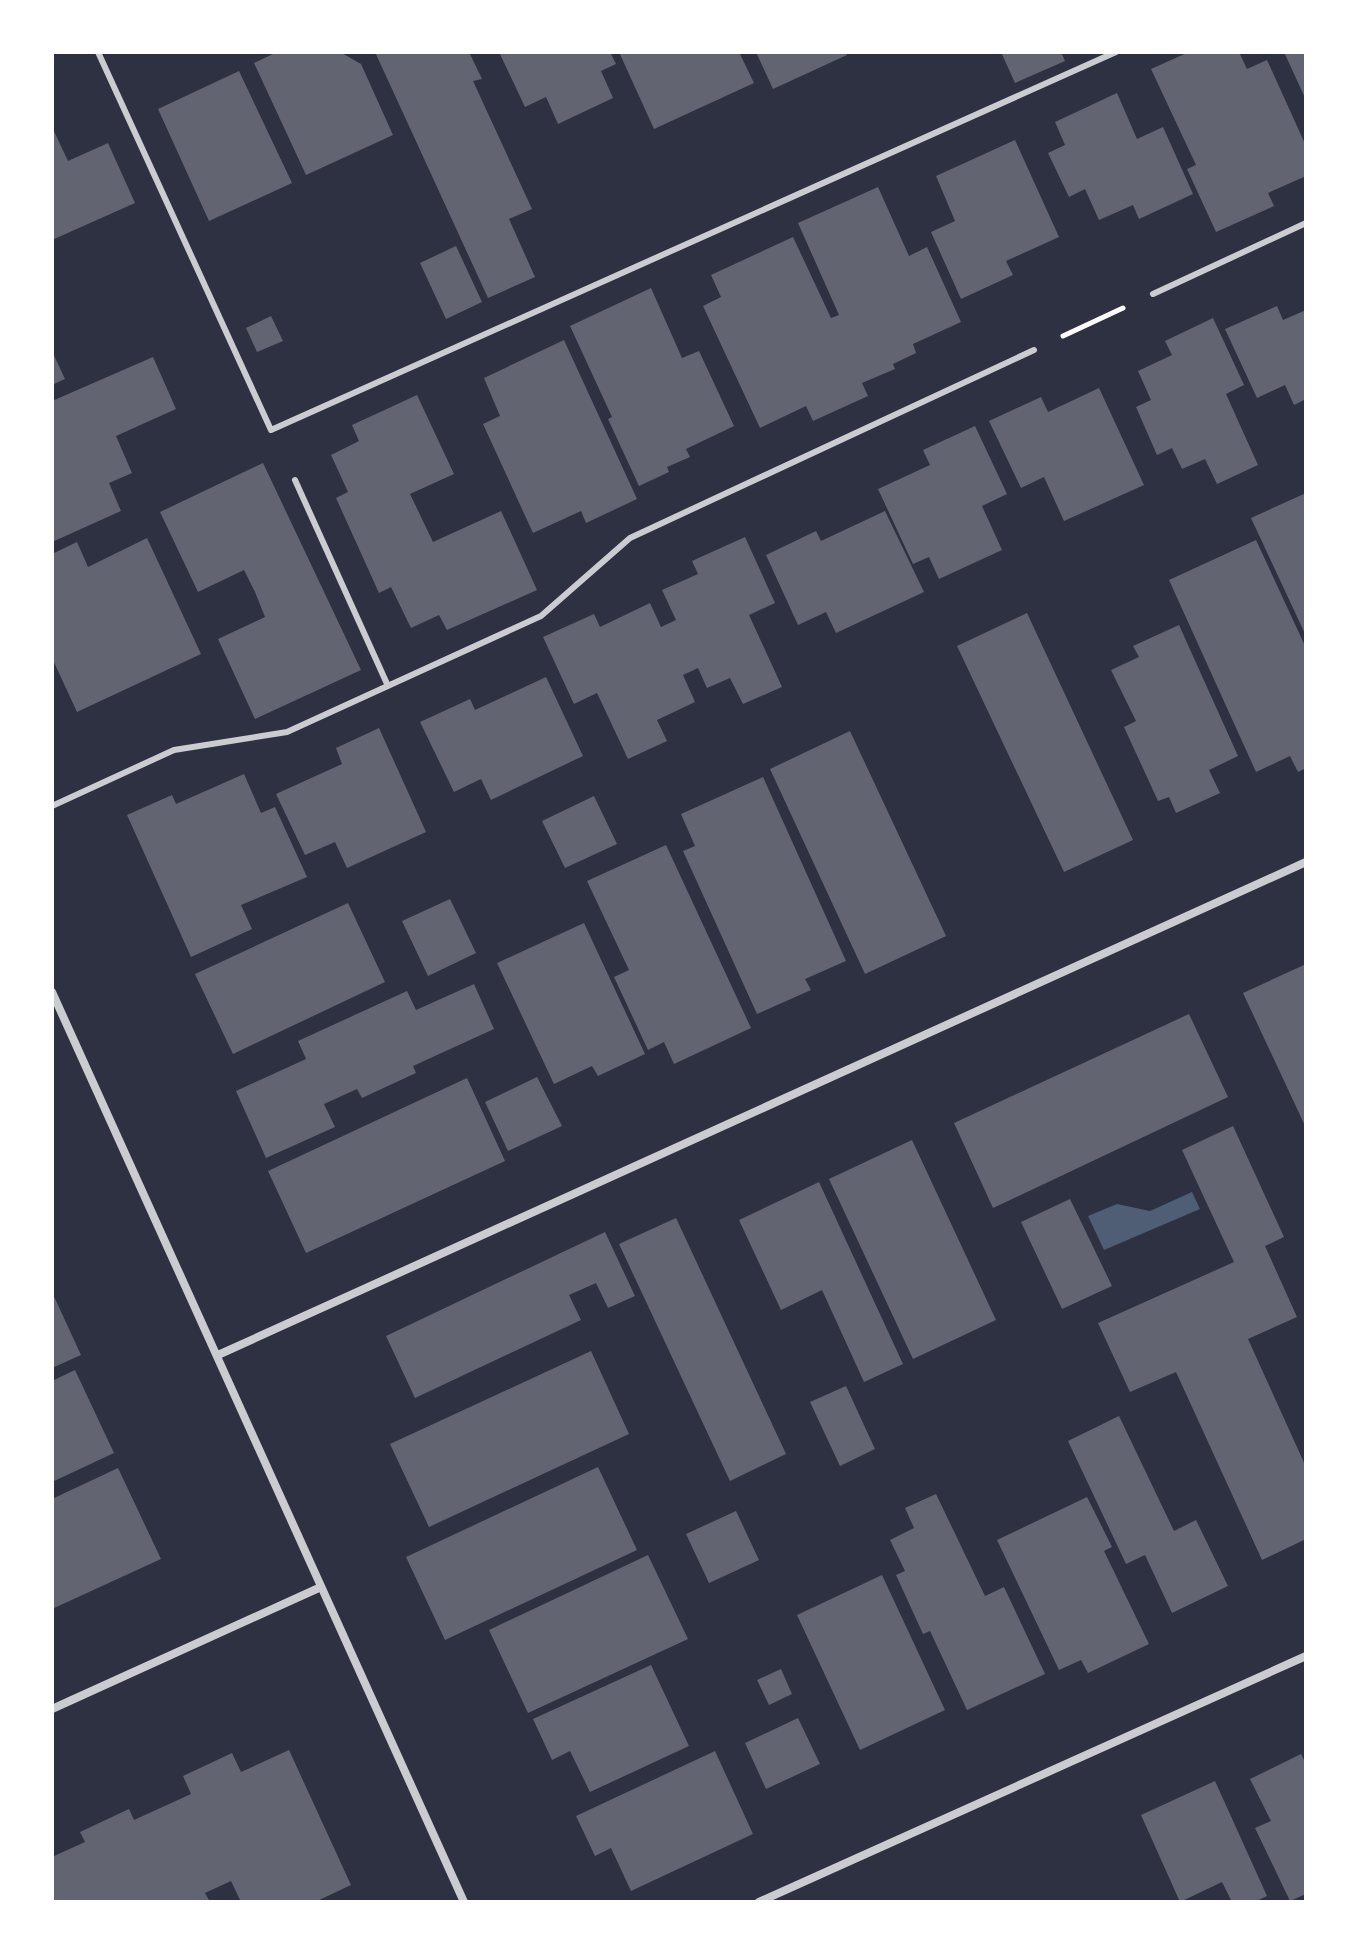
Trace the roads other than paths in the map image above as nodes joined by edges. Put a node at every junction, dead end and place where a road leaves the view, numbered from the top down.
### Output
1 (98, 52) edge
2 (1116, 52) edge
3 (1306, 223) edge
4 (1153, 294) road end
5 (1034, 350) road end
6 (295, 480) dead end
7 (388, 686) junction
8 (52, 806) edge
9 (1306, 862) edge
10 (52, 992) edge
11 (218, 1355) junction
12 (321, 1587) junction
13 (1306, 1656) edge
14 (52, 1709) edge
15 (464, 1902) edge
16 (759, 1902) edge

1 - 2 lane
3 - 4 lane
5 - 7 lane
6 - 7 lane
7 - 8 lane
9 - 11 street
10 - 11 street
11 - 12 street
12 - 14 street
12 - 15 street
13 - 16 street

